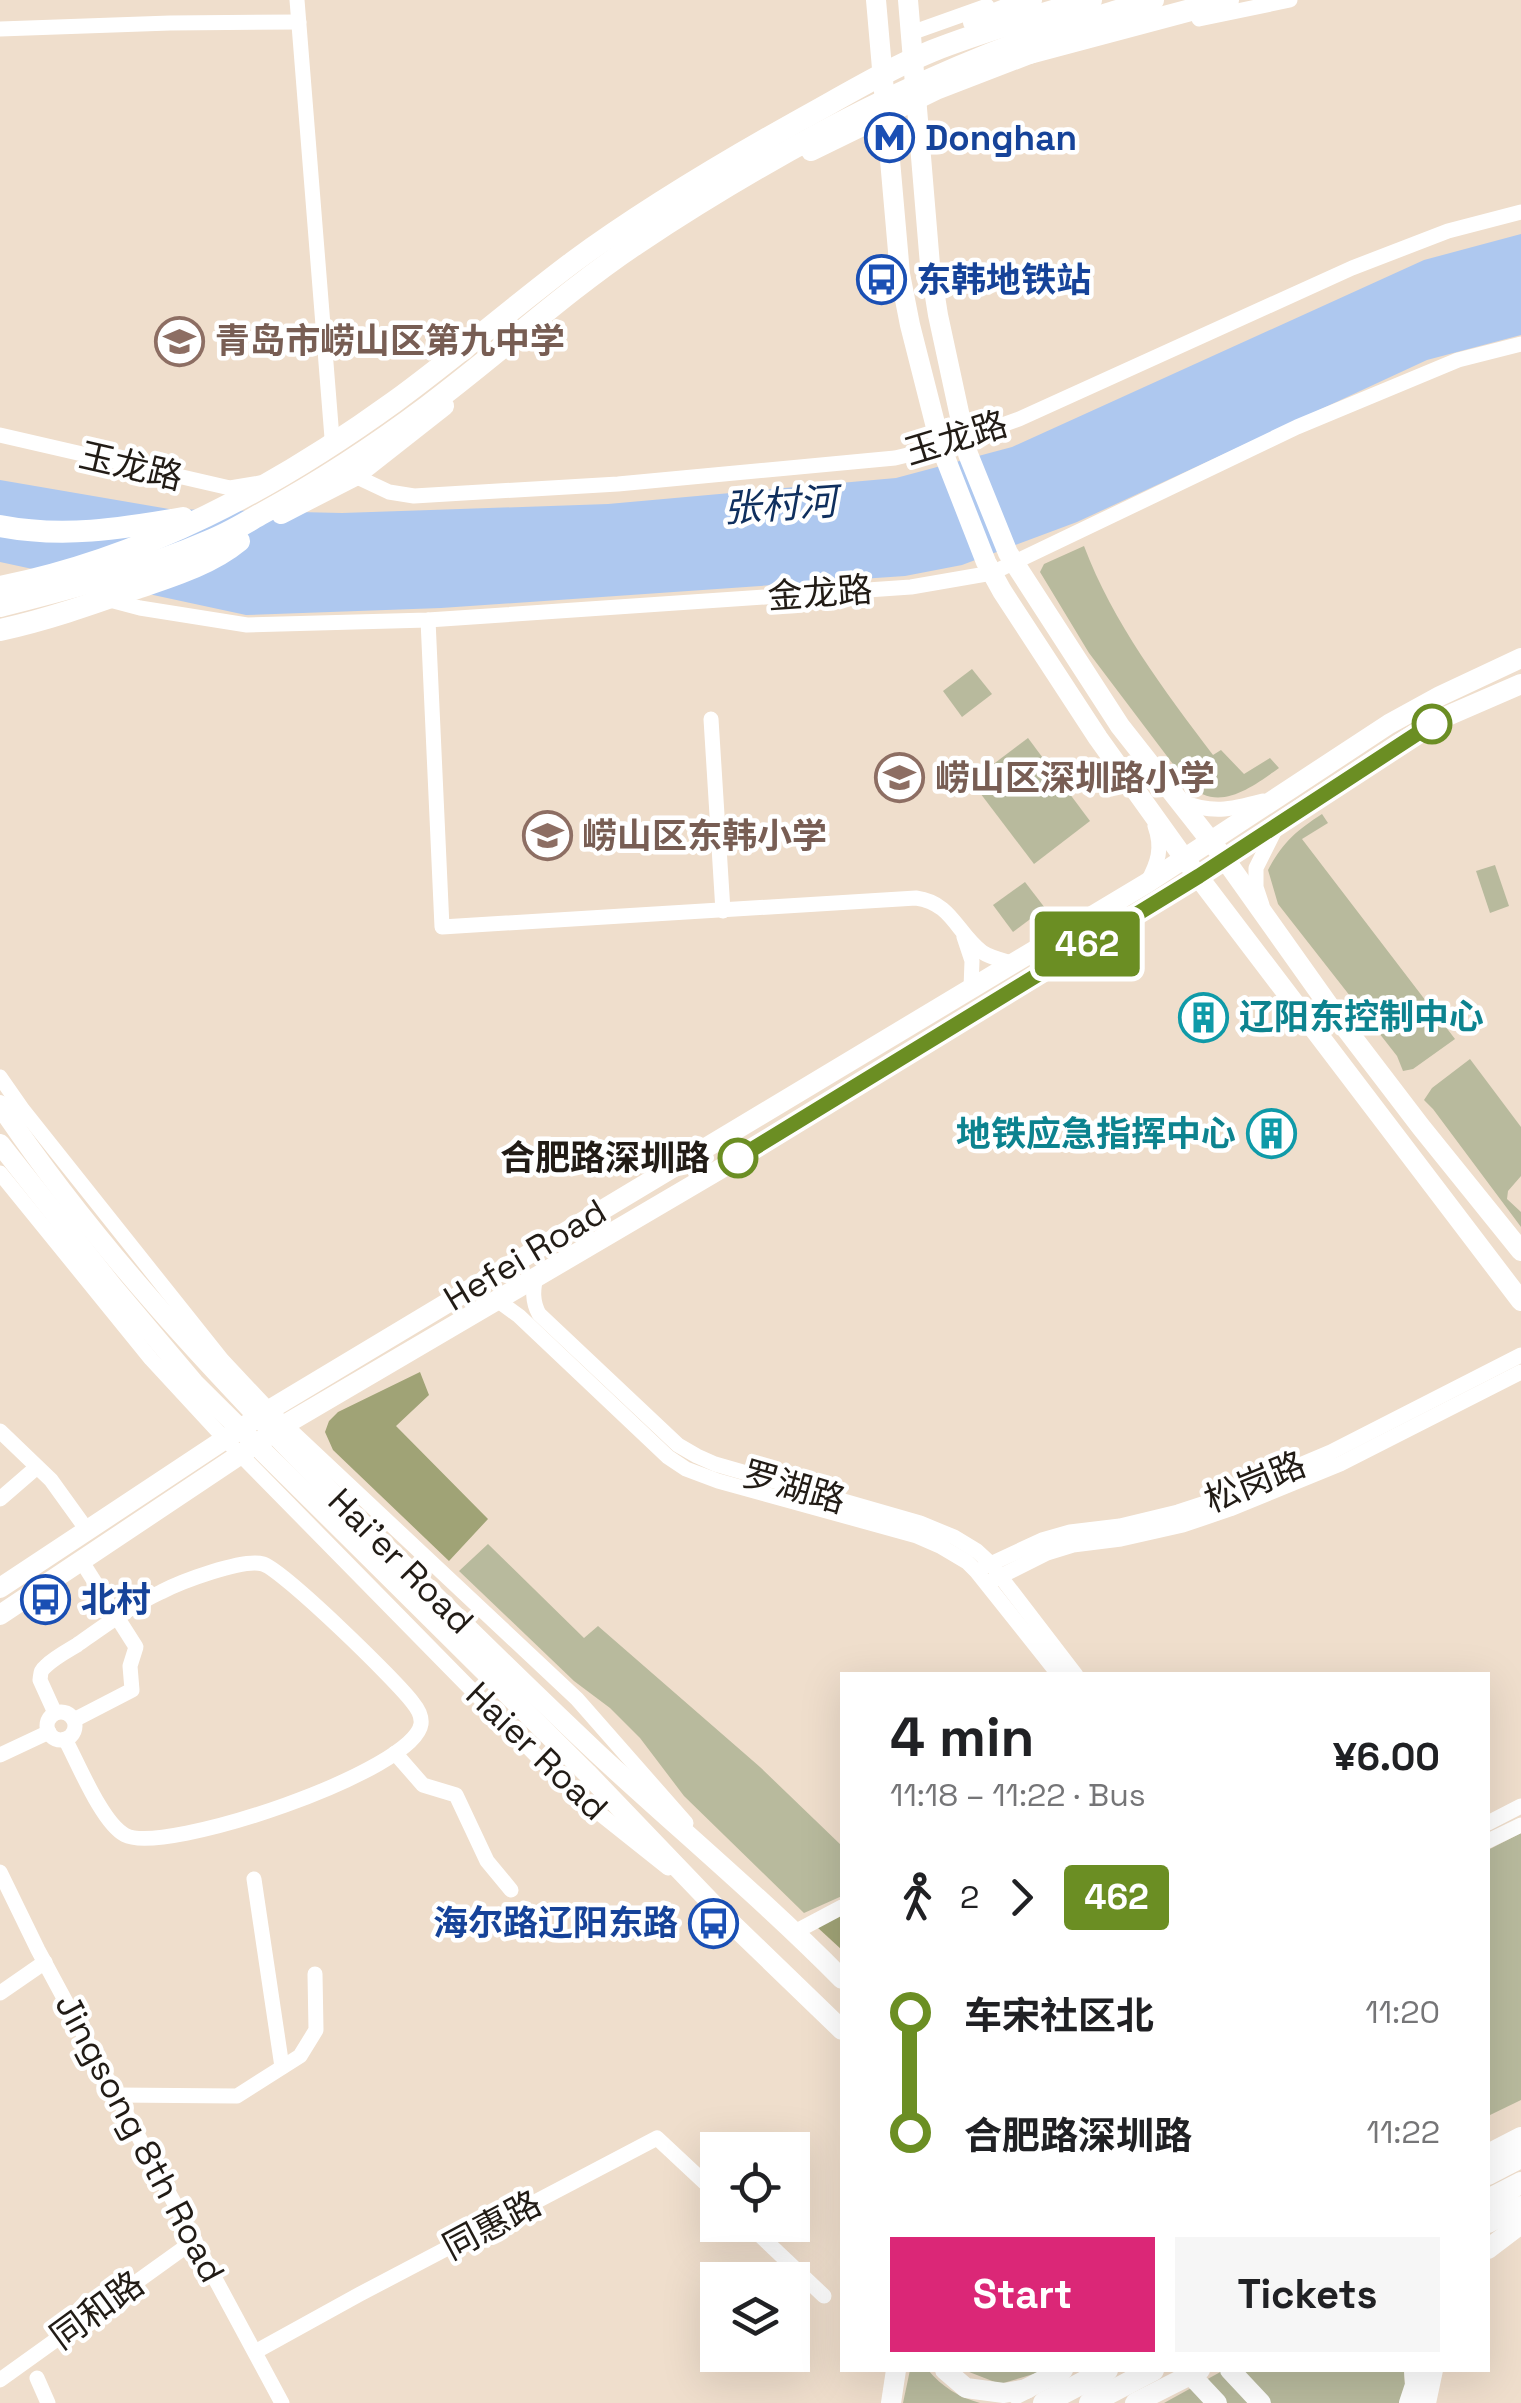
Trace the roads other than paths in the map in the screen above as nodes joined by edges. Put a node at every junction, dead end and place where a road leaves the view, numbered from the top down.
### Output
1 (297, 0) edge
2 (876, 0) edge
3 (908, 0) edge
4 (1005, 0) edge
5 (1029, 0) edge
6 (1069, 0) edge
7 (1091, 0) edge
8 (1153, 0) edge
9 (1187, 0) edge
10 (1228, 0) edge
11 (1290, 0) edge
12 (300, 22) junction
13 (0, 28) edge
14 (990, 28) junction
15 (1095, 29) junction
16 (911, 33) junction
17 (933, 51) junction
18 (914, 66) junction
19 (881, 68) junction
20 (943, 74) junction
21 (916, 99) junction
22 (885, 114) junction
23 (1521, 212) edge
24 (1521, 344) edge
25 (0, 435) edge
26 (332, 438) junction
27 (966, 447) junction
28 (944, 455) junction
29 (355, 476) junction
30 (269, 482) junction
31 (0, 526) edge
32 (1011, 558) junction
33 (989, 567) junction
34 (0, 576) edge
35 (0, 587) edge
36 (73, 590) junction
37 (428, 620) junction
38 (2, 624) edge
39 (1521, 658) edge
40 (1521, 684) edge
41 (711, 719) dead end
42 (1144, 799) junction
43 (1272, 799) junction
44 (1178, 800) junction
45 (1279, 823) junction
46 (1210, 840) junction
47 (1184, 858) junction
48 (1224, 858) junction
49 (1199, 876) junction
50 (1147, 883) junction
51 (723, 911) junction
52 (1264, 914) junction
53 (963, 933) junction
54 (1012, 964) junction
55 (971, 988) junction
56 (0, 1077) edge
57 (0, 1105) edge
58 (0, 1144) edge
59 (0, 1173) edge
60 (1521, 1250) edge
61 (536, 1276) junction
62 (497, 1300) junction
63 (1521, 1300) edge
64 (1521, 1356) edge
65 (1521, 1372) edge
66 (269, 1410) junction
67 (286, 1424) junction
68 (0, 1431) edge
69 (224, 1438) junction
70 (240, 1454) junction
71 (38, 1467) junction
72 (0, 1499) edge
73 (87, 1530) junction
74 (82, 1562) junction
75 (988, 1573) junction
76 (0, 1588) edge
77 (0, 1616) edge
78 (117, 1617) junction
79 (1057, 1672) edge
80 (1073, 1672) edge
81 (55, 1713) junction
82 (74, 1720) junction
83 (49, 1732) junction
84 (65, 1739) junction
85 (395, 1753) junction
86 (0, 1755) edge
87 (1521, 1806) edge
88 (1490, 1821) edge
89 (1521, 1824) edge
90 (1490, 1841) edge
91 (0, 1872) edge
92 (254, 1879) dead end
93 (738, 1882) junction
94 (510, 1890) dead end
95 (709, 1901) junction
96 (840, 1908) edge
97 (793, 1933) junction
98 (45, 1962) junction
99 (315, 1974) dead end
100 (840, 1976) edge
101 (0, 1993) edge
102 (810, 1999) junction
103 (840, 2028) edge
104 (840, 2036) edge
105 (282, 2068) junction
106 (116, 2095) junction
107 (1521, 2135) edge
108 (1490, 2143) edge
109 (1490, 2153) edge
110 (1521, 2157) edge
111 (1490, 2173) edge
112 (700, 2178) edge
113 (1521, 2183) edge
114 (1490, 2199) edge
115 (1521, 2206) edge
116 (1490, 2222) edge
117 (1521, 2224) edge
118 (195, 2240) junction
119 (767, 2242) edge
120 (1490, 2248) edge
121 (824, 2296) dead end
122 (255, 2352) junction
123 (896, 2372) edge
124 (946, 2372) edge
125 (1061, 2372) edge
126 (1101, 2372) edge
127 (1149, 2372) edge
128 (1188, 2372) edge
129 (1196, 2372) edge
130 (1232, 2372) edge
131 (37, 2378) dead end
132 (0, 2380) edge
133 (1035, 2396) edge
134 (48, 2403) edge
135 (282, 2403) edge
136 (891, 2403) edge
137 (999, 2403) edge
138 (1090, 2403) edge
139 (1136, 2403) edge
140 (1216, 2403) edge
141 (1261, 2403) edge

1 - 12 street
2 - 19 main road
3 - 16 main road
4 - 16 street
5 - 14 main road
5 - 17 highway
6 - 14 main road
7 - 17 highway
8 - 20 highway
9 - 15 main road
10 - 20 highway
11 - 15 street
12 - 13 street
12 - 26 street
14 - 18 main road
15 - 21 main road
16 - 18 main road
17 - 30 highway
18 - 19 main road
18 - 21 main road
19 - 22 main road
19 - 26 main road
20 - 38 highway
21 - 22 main road
21 - 27 main road
22 - 28 main road
22 - 29 main road
23 - 27 street, 玉龙路
24 - 32 street, 金龙路
25 - 30 street, 玉龙路
26 - 30 main road
27 - 28 street, 玉龙路
27 - 32 main road
28 - 29 street, 玉龙路
28 - 33 main road
29 - 36 main road
30 - 31 highway
30 - 34 main road
30 - 35 highway
32 - 33 street, 金龙路
32 - 44 main road
33 - 37 street, 金龙路
33 - 42 main road
36 - 37 street, 金龙路
36 - 38 main road
37 - 51 street
39 - 43 main road, Hefei Road
40 - 45 main road
41 - 51 street
42 - 47 main road
42 - 50 street
43 - 44 street
43 - 46 main road, Hefei Road
44 - 46 main road
45 - 48 main road
45 - 52 street
46 - 47 main road, Hefei Road
46 - 48 main road
47 - 49 main road
47 - 50 main road, Hefei Road
48 - 49 main road, Hefei Road
48 - 52 main road
49 - 61 main road, Hefei Road
49 - 63 main road
50 - 54 main road, Hefei Road
51 - 53 street
52 - 60 main road
53 - 54 street
53 - 55 street
54 - 55 main road, Hefei Road
55 - 66 main road, Hefei Road
56 - 66 street, Haier Road
57 - 93 main road, Hai'er Road
58 - 95 main road, Hai'er Road
59 - 69 street, Haier Road
61 - 62 main road, Hefei Road
61 - 75 street, 罗湖路
62 - 67 main road, Hefei Road
62 - 75 street
64 - 75 street, 松岗路
65 - 75 street, 松岗路
66 - 67 street, Haier Road
66 - 69 main road, Hefei Road
67 - 70 main road, Hefei Road
67 - 93 street, Haier Road
68 - 71 street
69 - 70 street, Haier Road
69 - 73 main road, Hefei Road
70 - 74 main road, Hefei Road
70 - 95 street, Haier Road
71 - 72 street
71 - 73 street
73 - 76 main road, Hefei Road
74 - 77 main road, Hefei Road
74 - 78 street
75 - 79 street
75 - 80 street, 罗湖路
78 - 81 street
78 - 82 street
78 - 85 street
81 - 82 street
81 - 83 street
82 - 84 street
83 - 84 street
83 - 86 street
84 - 85 street
85 - 94 street
87 - 88 street
89 - 90 street
91 - 98 street, Jingsong 8th Road
92 - 105 street
93 - 97 main road, Hai'er Road
95 - 102 main road, Haier Road
96 - 97 street
97 - 100 main road, Hai'er Road
98 - 101 street
98 - 106 street, Jingsong 8th Road
99 - 105 street
102 - 103 main road
102 - 104 main road
105 - 106 street
106 - 118 street, Jingsong 8th Road
107 - 108 main road
107 - 109 main road
110 - 111 highway
112 - 122 street, 同惠路
113 - 114 highway
115 - 116 main road
117 - 120 main road
118 - 122 street, Jingsong 8th Road
118 - 132 street, 同和路
119 - 121 street
122 - 135 street, Jingsong 8th Road
123 - 136 main road
124 - 133 main road
125 - 133 main road
126 - 133 highway
127 - 138 highway
128 - 140 main road
129 - 139 main road
130 - 141 main road
131 - 134 street
133 - 137 main road

